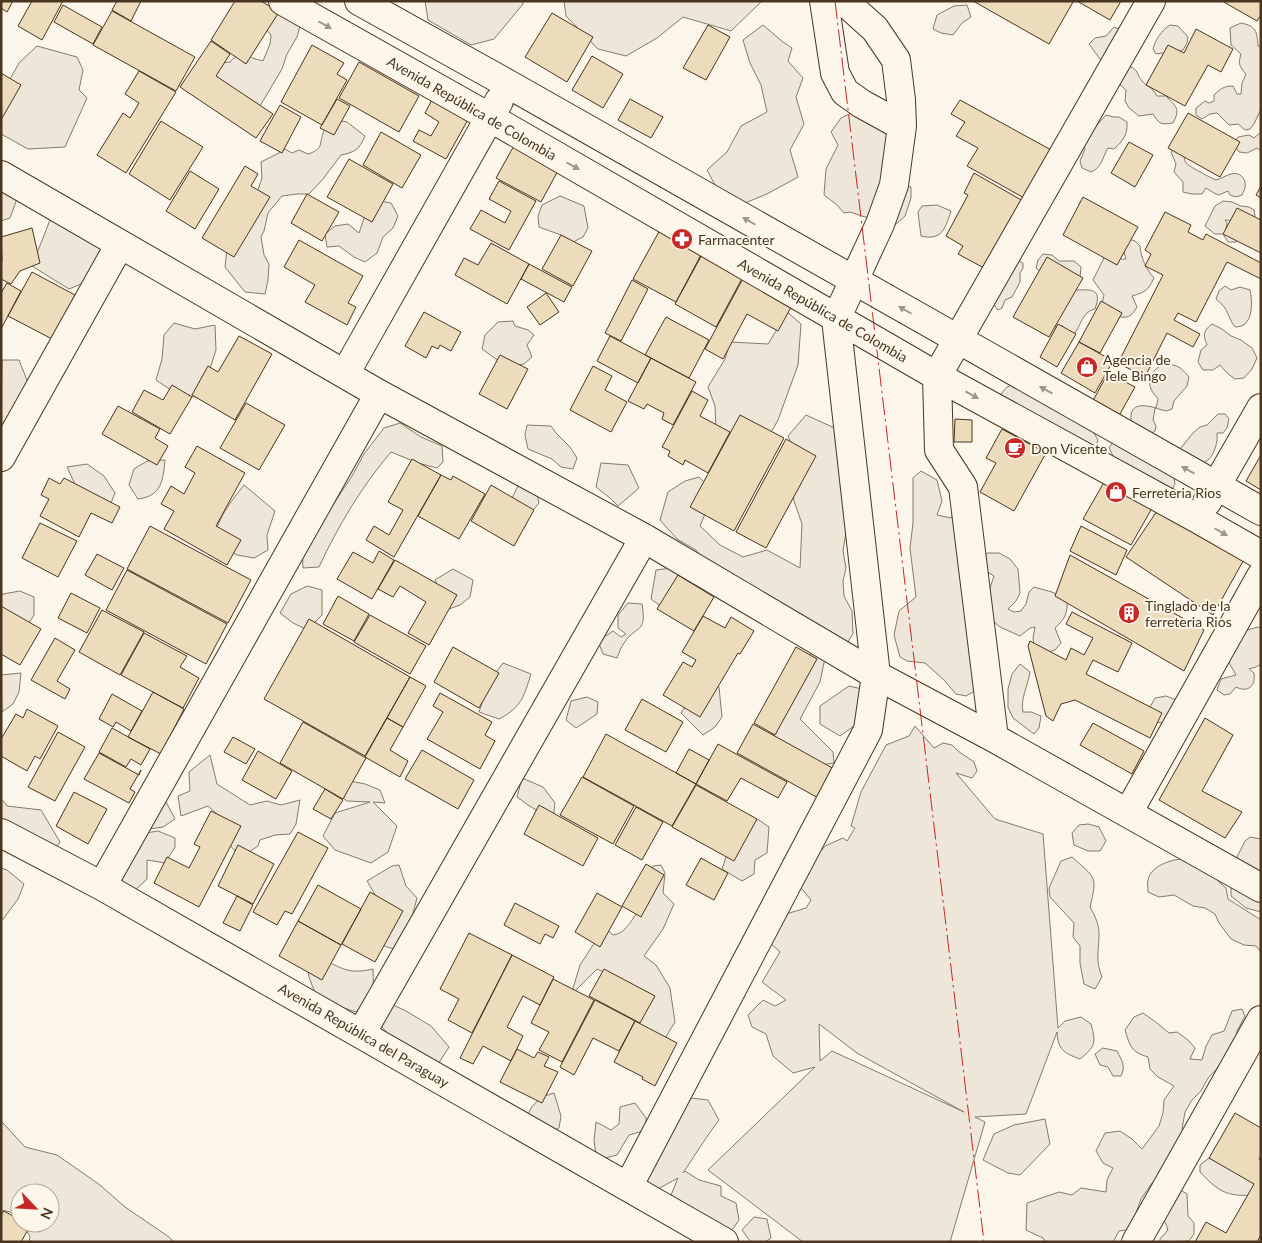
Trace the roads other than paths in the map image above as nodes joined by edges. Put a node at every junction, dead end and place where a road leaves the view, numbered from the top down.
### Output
1 (282, 1) edge
2 (359, 1) edge
3 (824, 1) edge
4 (844, 1) edge
5 (1150, 1) edge
6 (508, 84) junction
7 (489, 117) junction
8 (902, 126) junction
9 (1, 175) edge
10 (120, 244) junction
11 (854, 281) junction
12 (836, 319) junction
13 (958, 340) junction
14 (345, 374) junction
15 (937, 376) junction
16 (379, 394) junction
17 (1261, 408) edge
18 (1, 457) edge
19 (1216, 486) junction
20 (1261, 511) edge
21 (1198, 519) junction
22 (644, 538) junction
23 (1261, 555) edge
24 (1261, 576) edge
25 (876, 675) junction
26 (994, 738) junction
27 (1128, 813) junction
28 (1, 833) edge
29 (102, 886) junction
30 (1261, 888) edge
31 (1261, 1020) edge
32 (361, 1034) junction
33 (628, 1187) junction
34 (724, 1242) edge
35 (1136, 1242) edge

1 -> 7 street, Avenida República de Colombia
2 - 6 street
3 - 8 street
4 - 8 street
5 - 13 street
6 - 7 street
11 -> 6 street
7 -> 12 street, Avenida República de Colombia
7 - 14 street
8 - 11 street
9 - 10 street
10 - 14 street
10 - 18 street
11 - 12 street
13 -> 11 street
12 - 15 street, Avenida República de Colombia
12 - 25 street
13 - 15 street
19 -> 13 street
14 - 16 street
15 -> 21 street, Avenida República de Colombia
15 - 26 street
16 - 22 street
16 - 29 street
17 - 19 street
19 - 20 street
19 - 21 street
21 -> 23 street, Avenida República de Colombia
22 - 25 street
22 - 32 street
24 - 27 street
25 - 26 street
25 - 33 street
26 - 27 street
27 - 30 street
28 - 29 street, Avenida República del Paraguay
29 - 32 street, Avenida República del Paraguay
31 - 35 street
32 - 33 street, Avenida República del Paraguay
33 - 34 street, Avenida República del Paraguay

